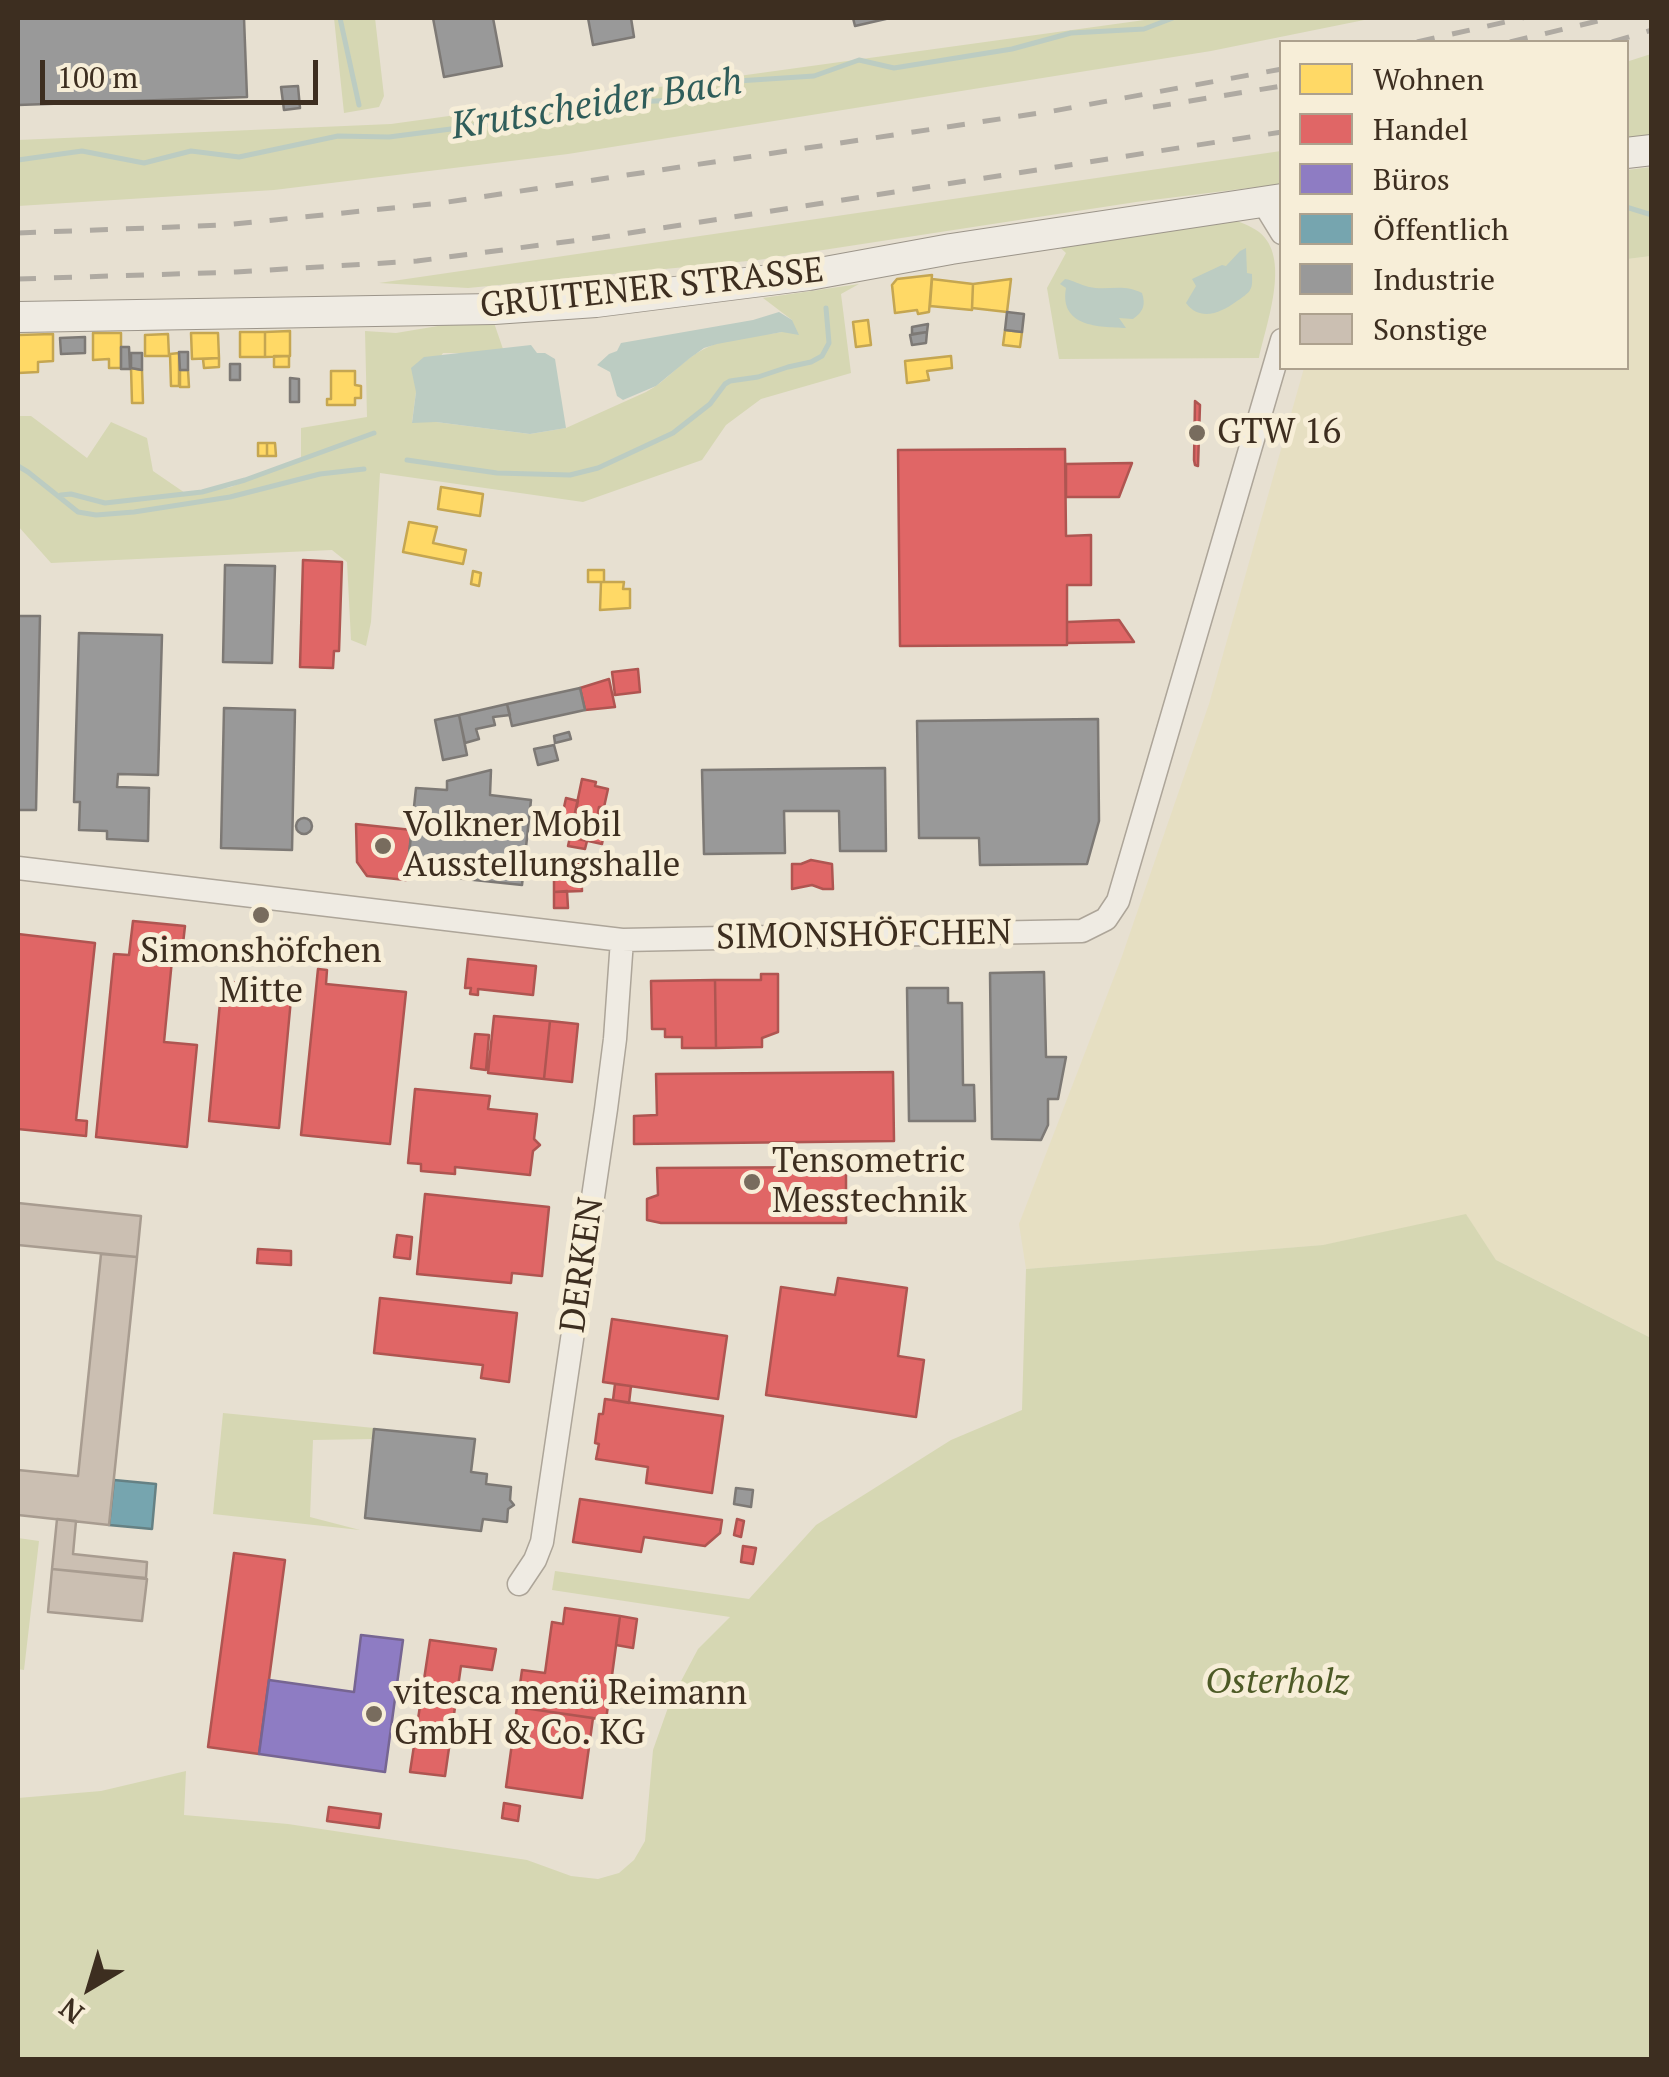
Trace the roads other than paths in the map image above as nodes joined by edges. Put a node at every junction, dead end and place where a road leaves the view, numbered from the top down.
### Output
1 (1272, 200) edge
2 (18, 317) edge
3 (1279, 350) edge
4 (18, 868) edge
5 (622, 940) junction
6 (519, 1584) dead end

1 - 2 street, GRUITENER STRASSE
3 - 5 street, SIMONSHÖFCHEN
4 - 5 street, SIMONSHÖFCHEN
5 - 6 street, DERKEN

